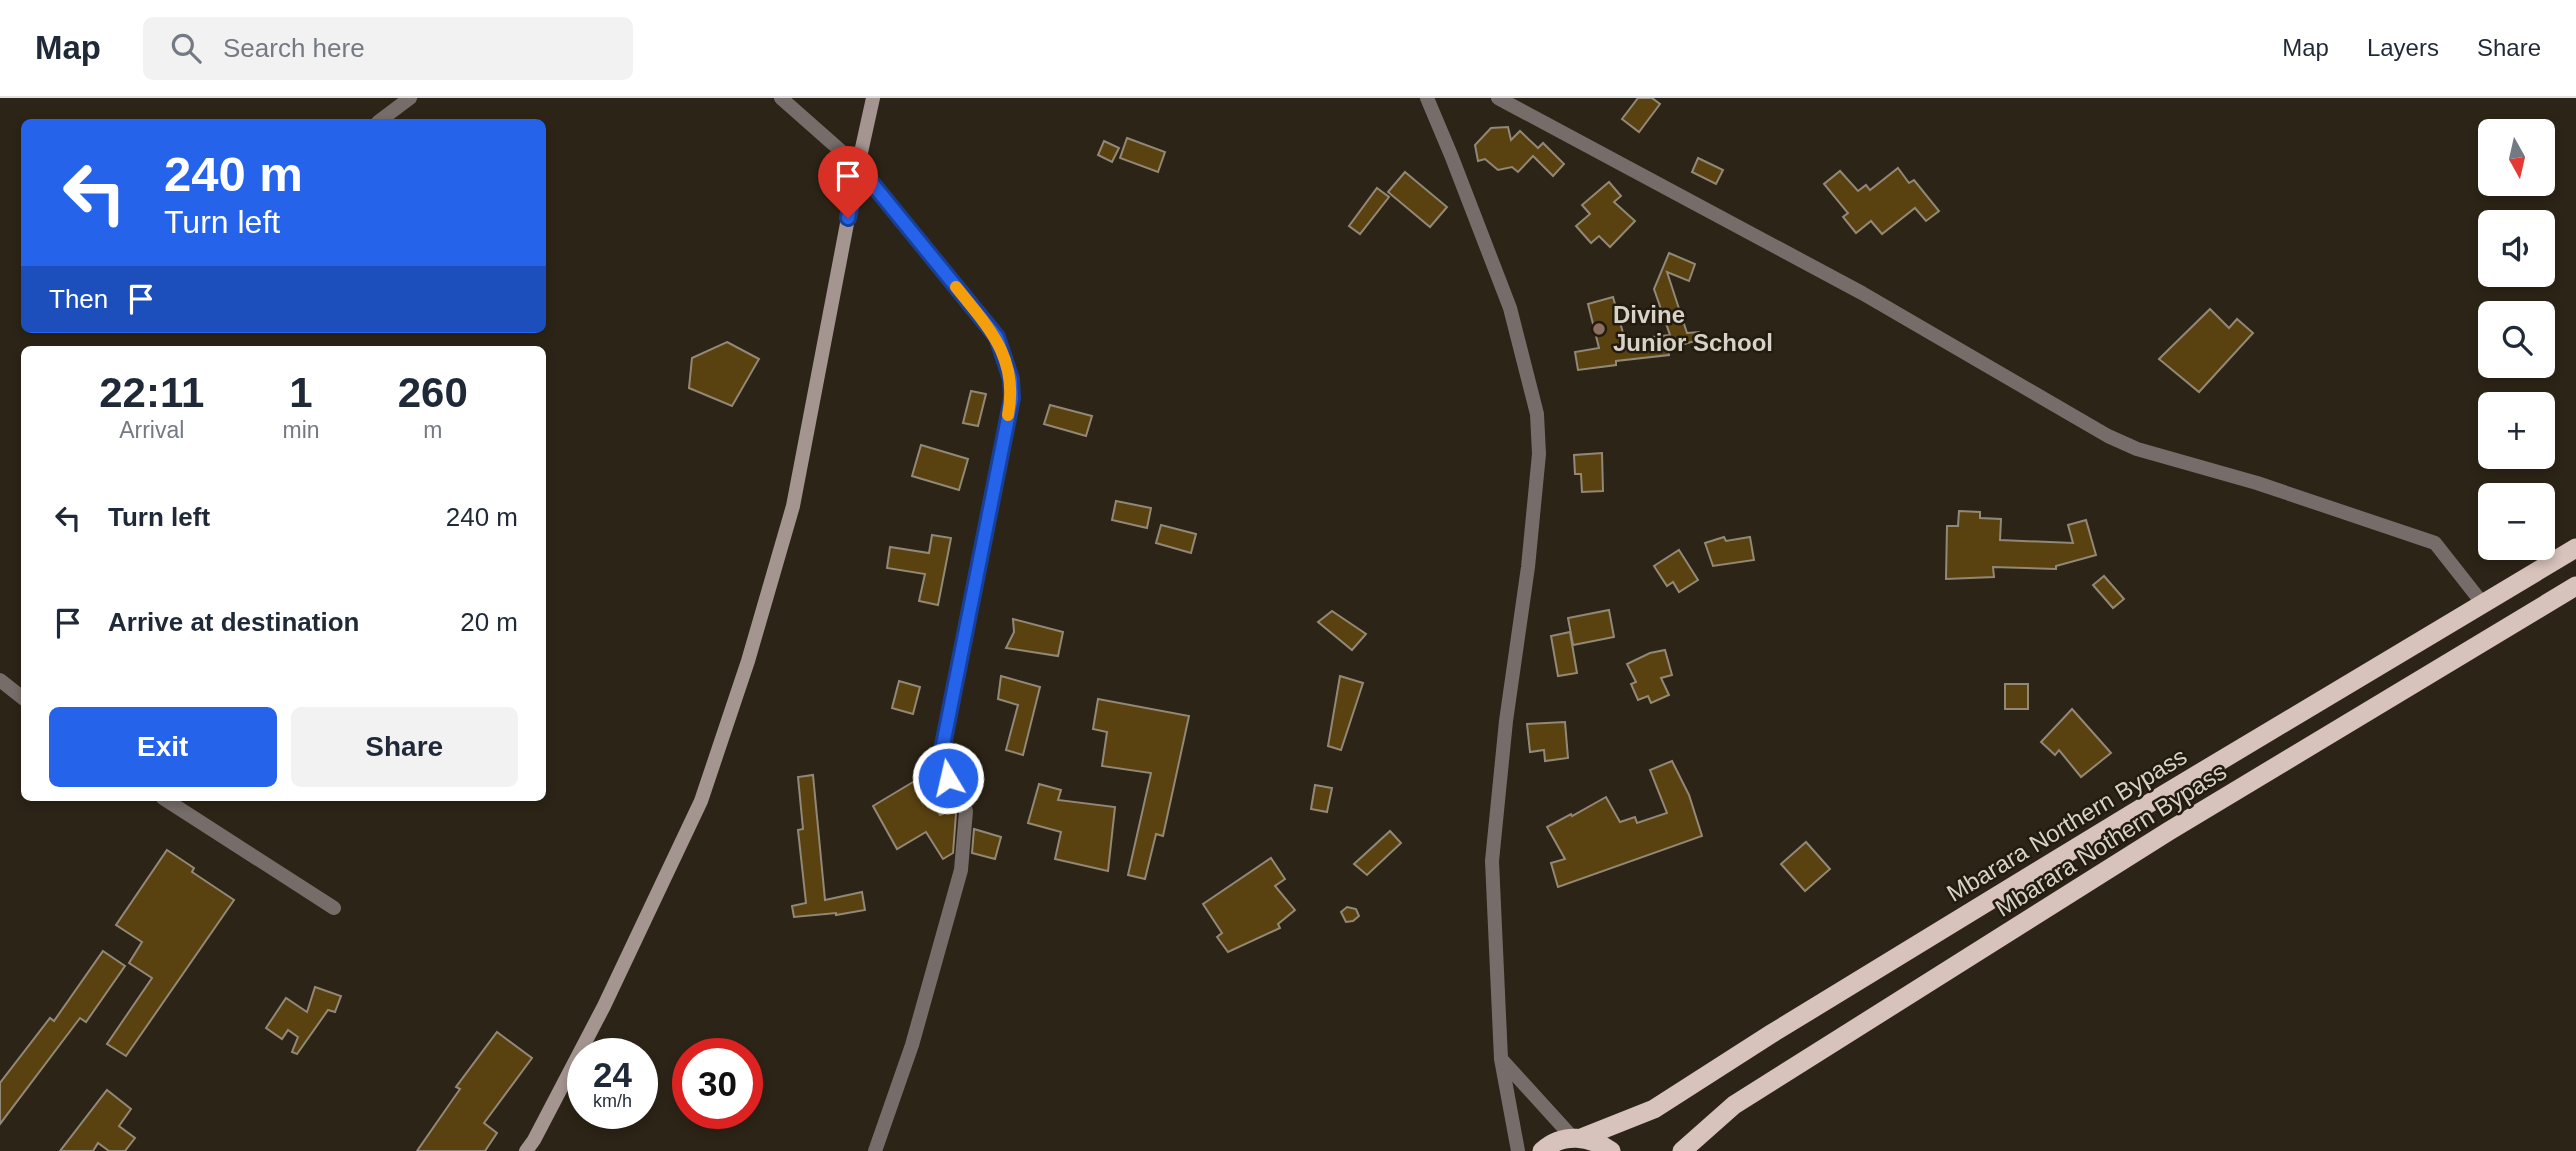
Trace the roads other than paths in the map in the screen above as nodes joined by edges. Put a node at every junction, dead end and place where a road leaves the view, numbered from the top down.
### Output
1 (410, 98) edge
2 (781, 98) edge
3 (873, 98) edge
4 (1427, 98) edge
5 (1498, 98) edge
6 (382, 119) edge
7 (858, 166) junction
8 (2576, 548) edge
9 (2576, 586) edge
10 (2483, 604) junction
11 (0, 680) edge
12 (21, 697) edge
13 (168, 801) edge
14 (334, 908) dead end
15 (1501, 1059) junction
16 (1577, 1138) junction
17 (526, 1151) edge
18 (875, 1151) edge
19 (1518, 1151) edge
20 (1542, 1151) edge
21 (1611, 1151) edge
22 (1682, 1151) edge

1 - 6 street
2 - 7 street
3 - 7 main road
4 - 15 street
5 - 10 street
7 - 17 main road
7 - 18 street
8 - 10 highway, Mbarara Northern Bypass
9 - 22 highway, Mbarara Nothern Bypass
10 - 16 highway, Mbarara Northern Bypass
11 - 12 street
13 - 14 street
15 - 16 street
15 - 19 street
16 - 20 highway, Mbarara Northern Bypass
16 - 21 highway

